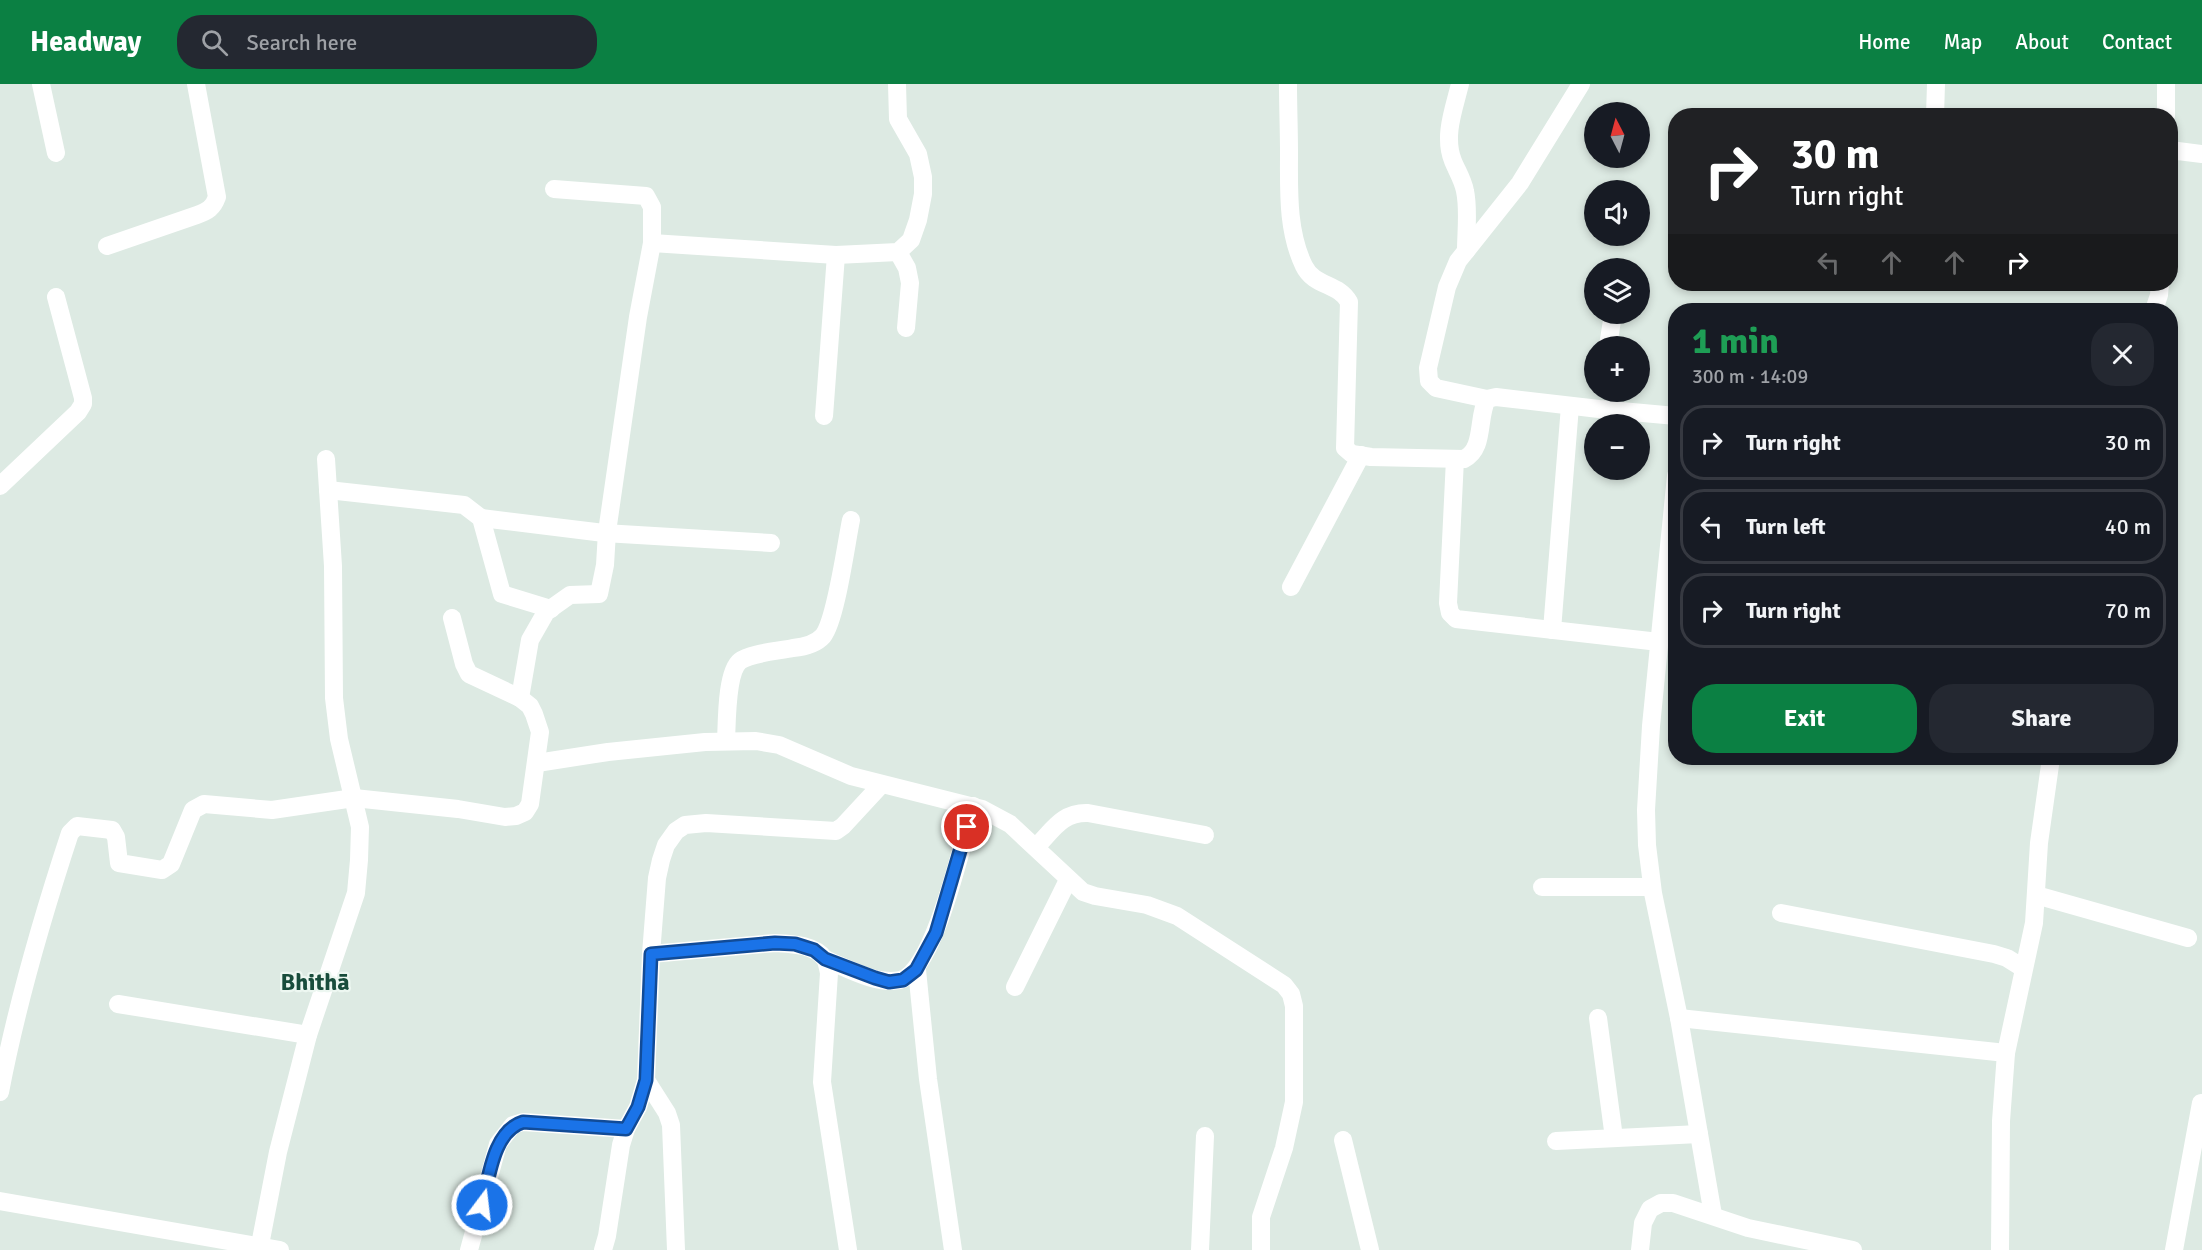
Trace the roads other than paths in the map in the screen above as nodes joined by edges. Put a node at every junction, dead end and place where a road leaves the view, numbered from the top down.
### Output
1 (41, 84) edge
2 (196, 84) edge
3 (897, 84) edge
4 (1288, 84) edge
5 (1460, 84) edge
6 (1581, 84) edge
7 (1936, 84) edge
8 (2166, 84) edge
9 (1935, 108) edge
10 (2166, 108) edge
11 (2178, 151) edge
12 (56, 153) dead end
13 (2202, 154) edge
14 (554, 189) dead end
15 (652, 243) junction
16 (107, 246) dead end
17 (1466, 251) junction
18 (898, 252) junction
19 (836, 255) junction
20 (56, 297) dead end
21 (906, 328) dead end
22 (1487, 399) junction
23 (1590, 402) edge
24 (1610, 402) edge
25 (1570, 406) junction
26 (1668, 414) edge
27 (824, 416) dead end
28 (1361, 455) junction
29 (326, 459) dead end
30 (1455, 459) junction
31 (0, 486) edge
32 (328, 490) junction
33 (481, 518) junction
34 (851, 520) dead end
35 (607, 532) junction
36 (771, 543) dead end
37 (1668, 554) edge
38 (1291, 587) dead end
39 (551, 609) junction
40 (452, 618) dead end
41 (1552, 630) junction
42 (1659, 642) junction
43 (520, 698) junction
44 (726, 741) junction
45 (537, 763) junction
46 (2050, 765) edge
47 (881, 785) junction
48 (354, 798) junction
49 (973, 806) junction
50 (1205, 835) dead end
51 (1036, 847) junction
52 (1068, 880) junction
53 (1542, 887) dead end
54 (1652, 887) junction
55 (2036, 895) junction
56 (1781, 913) dead end
57 (2188, 938) dead end
58 (651, 954) junction
59 (825, 959) junction
60 (2023, 968) junction
61 (916, 970) junction
62 (1015, 987) dead end
63 (118, 1004) dead end
64 (1598, 1018) dead end
65 (1679, 1018) junction
66 (308, 1035) junction
67 (2006, 1053) junction
68 (646, 1080) junction
69 (0, 1092) edge
70 (2200, 1103) dead end
71 (626, 1129) junction
72 (1699, 1134) junction
73 (1205, 1136) dead end
74 (1614, 1138) junction
75 (1343, 1140) dead end
76 (1556, 1141) dead end
77 (0, 1201) edge
78 (1713, 1215) junction
79 (1766, 1231) junction
80 (259, 1249) edge
81 (280, 1250) edge
82 (470, 1250) edge
83 (603, 1250) edge
84 (676, 1250) edge
85 (848, 1250) edge
86 (953, 1250) edge
87 (1200, 1250) edge
88 (1261, 1250) edge
89 (1370, 1250) edge
90 (1640, 1250) edge
91 (1768, 1250) edge
92 (1853, 1250) edge
93 (2000, 1250) edge
94 (2174, 1250) edge

1 - 12 street
2 - 16 street
3 - 18 street
4 - 28 street
5 - 17 street
6 - 17 street
7 - 9 street
8 - 10 street
11 - 13 street
14 - 15 street
15 - 19 street
15 - 35 street
17 - 22 street
18 - 19 street
18 - 21 street
19 - 27 street
20 - 31 street
22 - 25 street
22 - 30 street
23 - 25 street
24 - 26 street
25 - 41 street
28 - 30 street
28 - 38 street
29 - 32 street
30 - 41 street
32 - 33 street
32 - 48 street
33 - 35 street
33 - 39 street
34 - 44 street
35 - 36 street
35 - 39 street
37 - 42 street
39 - 43 street
40 - 43 street
41 - 42 street
42 - 54 street
43 - 45 street
44 - 45 street
44 - 47 street
45 - 48 street
46 - 55 street
47 - 49 street
47 - 58 street
48 - 66 street
48 - 69 street
49 - 51 street
49 - 61 street
50 - 51 street
51 - 52 street
52 - 62 street
52 - 88 street
53 - 54 street
54 - 65 street
55 - 57 street
55 - 60 street
56 - 60 street
58 - 59 street
58 - 68 street
59 - 61 street
59 - 85 street
60 - 67 street
61 - 86 street
63 - 66 street
64 - 74 street
65 - 67 street
65 - 72 street
66 - 80 street
67 - 93 street
68 - 71 street
68 - 84 street
70 - 94 street
71 - 82 street
71 - 83 street
72 - 74 street
72 - 78 street
73 - 87 street
74 - 76 street
75 - 89 street
77 - 80 street
78 - 79 street
78 - 90 street
79 - 91 street
79 - 92 street
80 - 81 street

